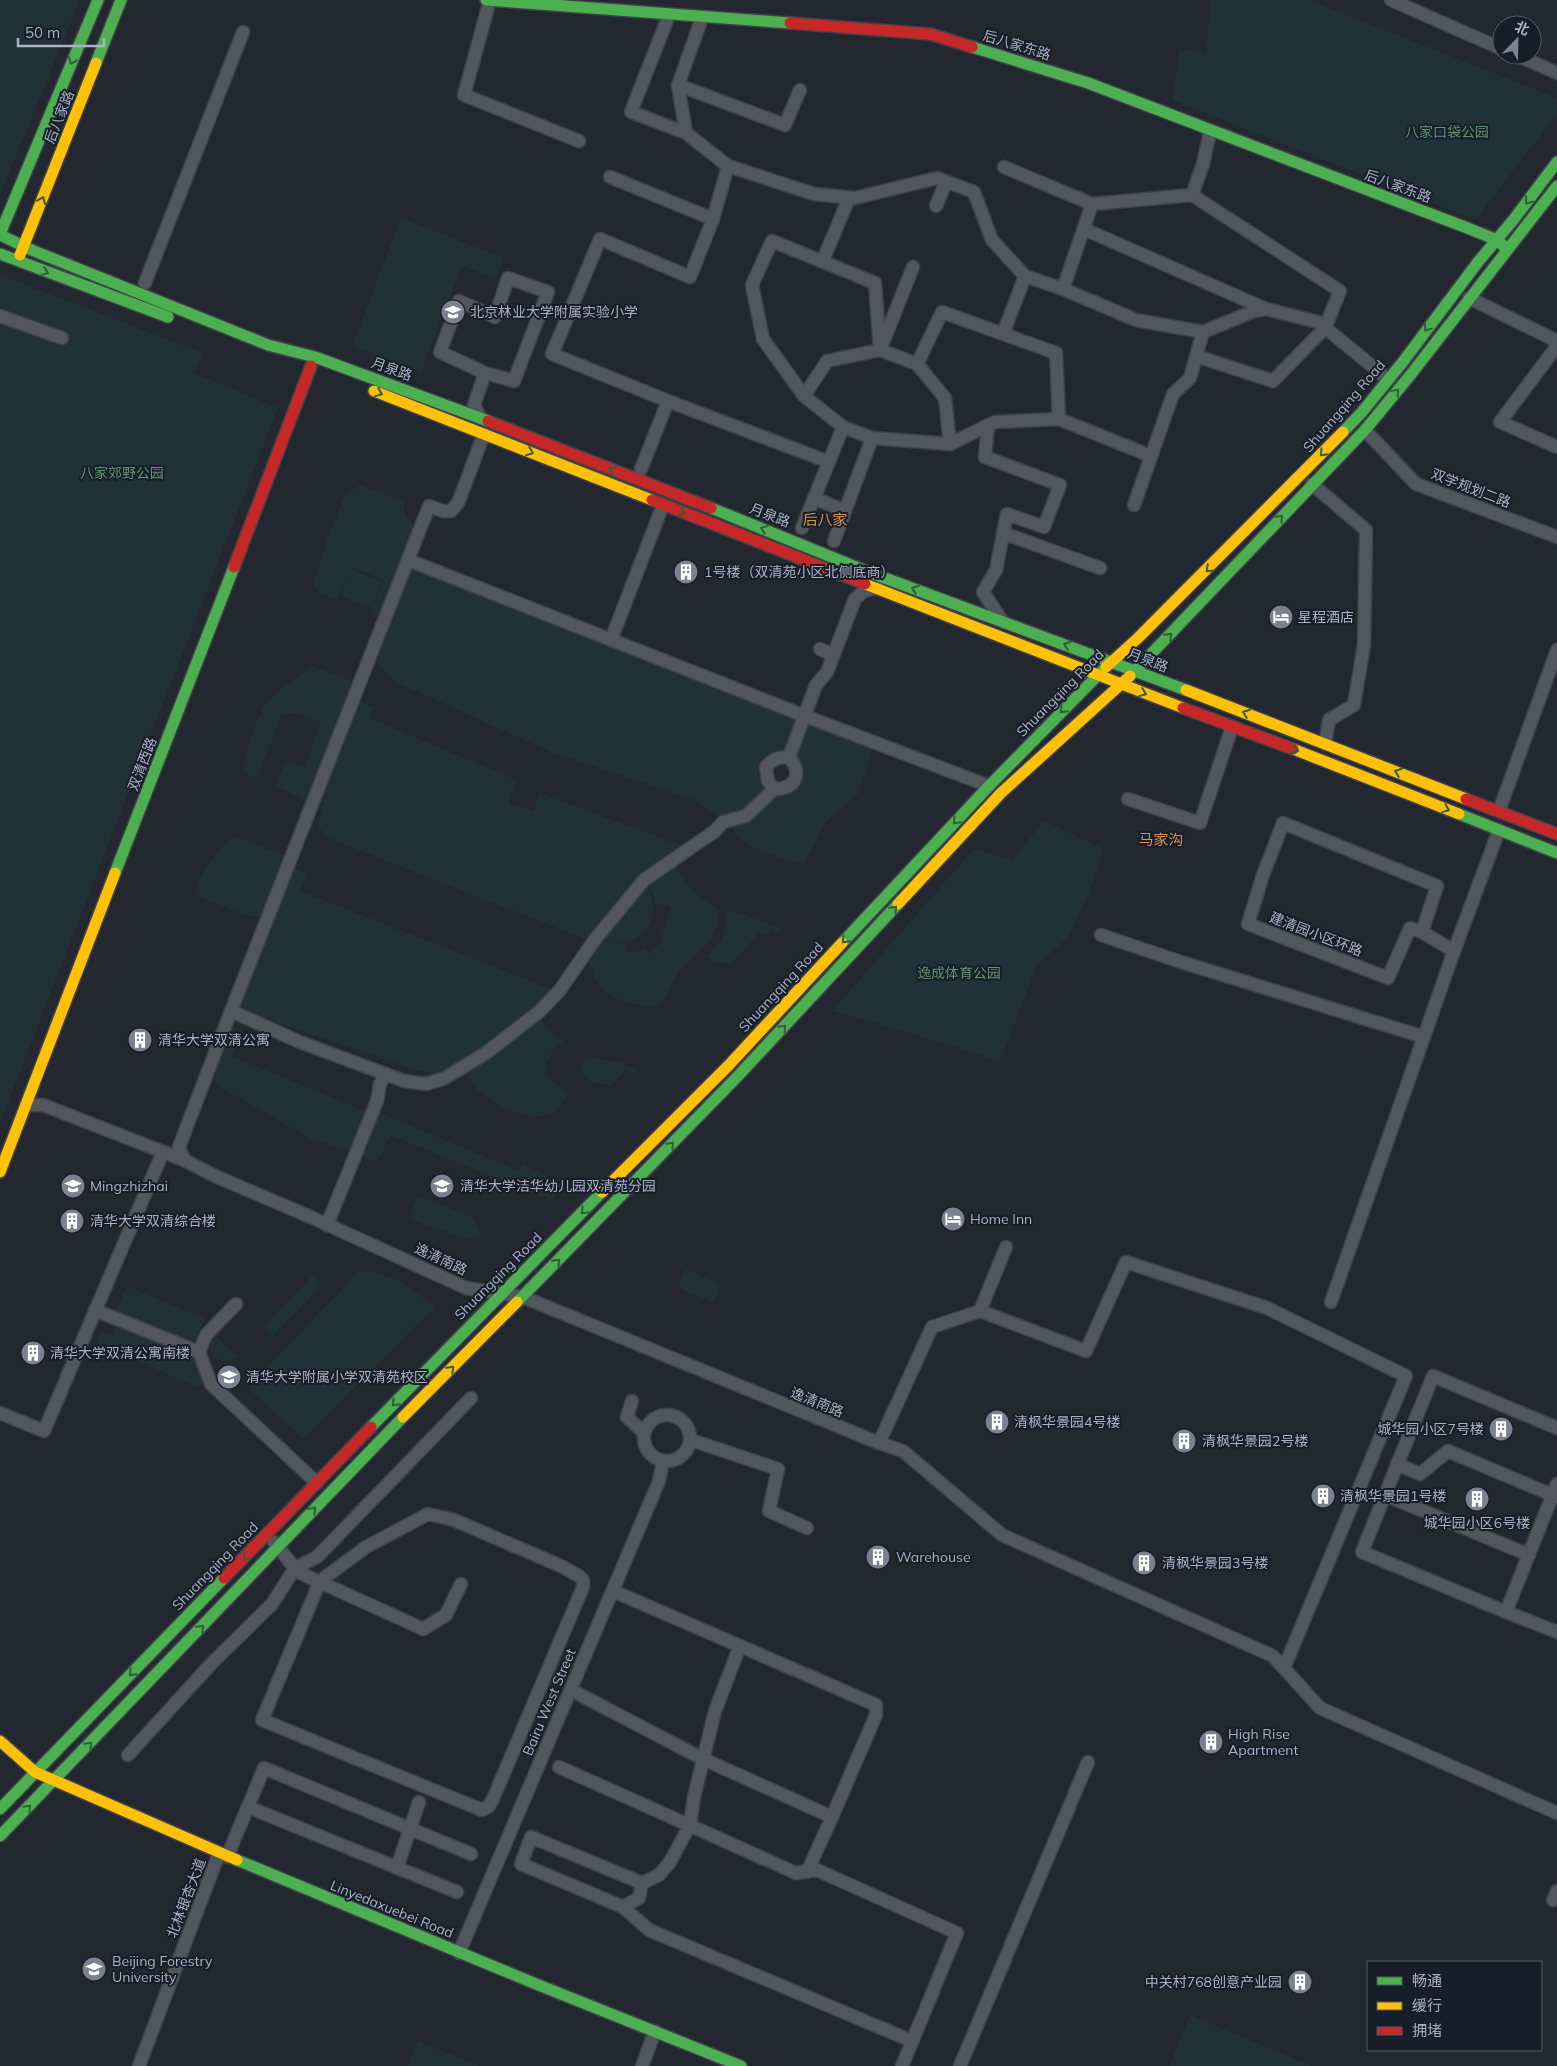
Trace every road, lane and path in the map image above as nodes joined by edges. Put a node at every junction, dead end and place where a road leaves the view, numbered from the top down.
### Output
1 (98, 0) edge
2 (121, 0) edge
3 (486, 0) edge
4 (490, 0) edge
5 (1391, 0) edge
6 (669, 15) junction
7 (702, 18) junction
8 (243, 32) dead end
9 (1492, 45) edge
10 (1539, 65) edge
11 (1557, 73) edge
12 (678, 85) junction
13 (800, 90) dead end
14 (1210, 132) junction
15 (686, 133) junction
16 (579, 141) dead end
17 (1557, 162) edge
18 (728, 166) junction
19 (1004, 167) dead end
20 (610, 177) dead end
21 (946, 182) junction
22 (1557, 186) edge
23 (1192, 195) junction
24 (849, 198) junction
25 (1092, 204) junction
26 (936, 206) dead end
27 (713, 219) junction
28 (1084, 229) junction
29 (0, 235) edge
30 (1497, 240) junction
31 (24, 246) junction
32 (1508, 250) junction
33 (0, 254) edge
34 (823, 260) junction
35 (18, 261) junction
36 (913, 267) dead end
37 (1025, 276) junction
38 (145, 283) dead end
39 (1063, 289) junction
40 (1469, 298) junction
41 (1266, 309) junction
42 (0, 316) edge
43 (1325, 328) junction
44 (1203, 332) junction
45 (1003, 334) junction
46 (62, 338) dead end
47 (1557, 341) edge
48 (1557, 346) edge
49 (880, 350) junction
50 (1196, 356) junction
51 (917, 364) junction
52 (311, 366) junction
53 (485, 374) junction
54 (1388, 379) junction
55 (804, 396) junction
56 (668, 401) junction
57 (480, 418) junction
58 (1059, 419) junction
59 (988, 425) junction
60 (843, 427) junction
61 (1365, 430) junction
62 (484, 434) junction
63 (872, 438) junction
64 (950, 444) junction
65 (1557, 447) edge
66 (1151, 456) junction
67 (829, 462) junction
68 (641, 469) dead end
69 (1312, 484) junction
70 (814, 498) junction
71 (663, 505) junction
72 (1134, 505) dead end
73 (845, 511) junction
74 (802, 528) dead end
75 (1003, 533) junction
76 (1557, 537) edge
77 (834, 542) dead end
78 (408, 560) junction
79 (1100, 568) dead end
80 (878, 588) junction
81 (1003, 622) junction
82 (611, 640) junction
83 (820, 649) dead end
84 (1557, 650) edge
85 (833, 655) junction
86 (1113, 662) junction
87 (1135, 671) junction
88 (1097, 675) junction
89 (1120, 684) junction
90 (804, 716) junction
91 (1232, 727) junction
92 (1325, 744) junction
93 (789, 757) junction
94 (989, 786) junction
95 (774, 789) junction
96 (1128, 799) dead end
97 (1499, 811) junction
98 (1499, 830) junction
99 (1557, 834) edge
100 (1557, 853) edge
101 (1422, 932) junction
102 (1101, 934) dead end
103 (1454, 951) junction
104 (231, 1011) junction
105 (1424, 1037) junction
106 (386, 1074) junction
107 (26, 1105) junction
108 (163, 1152) junction
109 (184, 1160) junction
110 (0, 1172) edge
111 (327, 1225) junction
112 (1006, 1247) dead end
113 (502, 1292) junction
114 (523, 1297) junction
115 (1331, 1302) dead end
116 (236, 1304) dead end
117 (96, 1310) junction
118 (980, 1311) junction
119 (199, 1352) junction
120 (471, 1398) dead end
121 (632, 1401) dead end
122 (0, 1413) edge
123 (1557, 1428) edge
124 (644, 1433) junction
125 (691, 1440) junction
126 (879, 1443) junction
127 (663, 1461) junction
128 (1397, 1464) junction
129 (317, 1483) junction
130 (1555, 1492) edge
131 (1385, 1495) junction
132 (807, 1528) dead end
133 (268, 1534) junction
134 (278, 1548) junction
135 (1529, 1555) junction
136 (295, 1568) junction
137 (320, 1581) junction
138 (461, 1584) dead end
139 (613, 1591) junction
140 (1506, 1612) junction
141 (1557, 1632) edge
142 (740, 1646) junction
143 (1284, 1668) junction
144 (570, 1690) junction
145 (0, 1741) edge
146 (128, 1755) dead end
147 (703, 1759) junction
148 (1088, 1762) dead end
149 (559, 1767) dead end
150 (35, 1772) junction
151 (55, 1780) junction
152 (419, 1802) dead end
153 (248, 1807) junction
154 (0, 1809) edge
155 (1557, 1813) edge
156 (832, 1817) junction
157 (690, 1826) junction
158 (408, 1828) junction
159 (0, 1836) edge
160 (470, 1854) dead end
161 (223, 1855) junction
162 (396, 1868) junction
163 (807, 1872) junction
164 (642, 1883) junction
165 (456, 1892) dead end
166 (623, 1907) junction
167 (459, 1953) junction
168 (655, 2031) junction
169 (912, 2042) junction
170 (139, 2066) edge
171 (642, 2066) edge
172 (741, 2066) edge
173 (902, 2066) edge
174 (960, 2066) edge

1 -> 29 main road, 后八家路
31 -> 2 main road, 后八家路
3 - 4 main road, 后八家东路
4 - 6 main road, 后八家东路
4 - 16 street
5 - 9 street
6 - 7 main road, 后八家东路
6 - 15 street
7 - 12 street
7 - 14 main road, 后八家东路
8 - 38 street
10 - 11 street
12 - 13 street
12 - 15 street
14 - 23 street
14 - 30 main road, 后八家东路
15 - 18 street
17 -> 30 main road, Shuangqing Road
18 - 24 street
18 - 27 street
19 - 25 street
20 - 27 street
21 - 24 street
21 - 26 street
21 - 37 street
22 - 32 main road, Shuangqing Road
23 - 25 street
23 - 43 street
24 - 34 street
25 - 28 street
27 - 56 street
28 - 39 street
28 - 41 street
29 - 31 main road, 月泉路
30 - 32 main road, 后八家东路
30 -> 54 main road, Shuangqing Road
31 - 35 main road, 后八家路
31 - 57 main road, 月泉路
32 - 40 main road, Shuangqing Road
33 - 35 main road, 月泉路
34 - 49 street
34 - 55 street
35 -> 52 main road, 月泉路
36 - 49 street
37 - 39 street
37 - 45 street
39 - 44 street
40 - 47 street
61 -> 40 main road, Shuangqing Road
41 - 43 street
41 - 44 street
42 - 46 street
43 - 50 street
43 - 54 street
44 - 50 street
45 - 51 street
45 - 58 street
48 - 65 street
49 - 51 street
49 - 55 street
50 - 66 street
51 - 64 street
52 -> 62 main road, 月泉路
52 - 107 main road, 双清西路
53 - 53 street
53 - 57 street
54 -> 86 main road, Shuangqing Road
55 - 60 street
56 - 67 street
56 - 68 street
81 -> 57 main road, 月泉路
58 - 59 street
58 - 66 street
59 - 64 street
59 - 75 street
60 - 63 street
60 - 67 street
61 - 69 main road, Shuangqing Road
61 - 76 street, 双学规划二路
62 -> 71 main road, 月泉路
62 - 78 street
63 - 64 street
63 - 73 street
66 - 72 street
67 - 70 street
87 -> 69 main road, Shuangqing Road
69 - 92 street
70 - 73 street
70 - 74 street
71 -> 80 main road, 月泉路
71 - 82 street
73 - 77 street
75 - 79 street
75 - 81 street
78 - 82 street
78 - 104 street
80 - 85 street
80 - 88 main road, 月泉路
86 -> 81 main road, 月泉路
82 - 90 street
83 - 85 street
84 - 97 street
85 - 90 street
86 - 87 main road, 月泉路
86 - 88 main road, Shuangqing Road
87 - 89 main road, Shuangqing Road
92 -> 87 main road, 月泉路
88 - 89 main road, 月泉路
88 -> 94 main road, Shuangqing Road
89 -> 91 main road, 月泉路
114 -> 89 main road, Shuangqing Road
90 - 93 street
90 - 94 street
91 - 96 street
91 -> 98 main road, 月泉路
97 -> 92 main road, 月泉路
93 - 95 street
93 - 95 street
94 -> 113 main road, Shuangqing Road
95 - 106 street
97 - 99 main road, 月泉路
98 - 100 main road, 月泉路
98 - 103 street
101 - 101 street, 建清园小区环路
101 - 103 street
102 - 105 street
103 - 105 street
104 - 106 street
104 - 109 street
105 - 115 street
106 - 111 street
107 - 108 street, 逸清南路
107 - 110 main road, 双清西路
108 - 109 street, 逸清南路
108 - 117 street
109 - 111 street, 逸清南路
111 - 113 street, 逸清南路
112 - 118 street
113 - 114 street, 逸清南路
113 -> 129 main road, Shuangqing Road
114 - 126 street, 逸清南路
134 -> 114 main road, Shuangqing Road
116 - 119 street
117 - 119 street
117 - 122 street
118 - 126 street
118 - 143 street
119 - 129 street
120 - 136 street
121 - 124 street
123 - 128 street
124 - 125 street
124 - 127 street
125 - 127 street
125 - 132 street
126 - 143 street, 逸清南路
127 - 139 street, Bairu West Street
128 - 130 street
128 - 131 street
129 - 133 main road, Shuangqing Road
130 - 135 street
131 - 135 street
131 - 140 street
133 - 134 street
133 -> 150 main road, Shuangqing Road
134 - 136 street
151 -> 134 main road, Shuangqing Road
135 - 140 street
136 - 137 street
136 - 146 street
137 - 137 street
137 - 138 street
139 - 142 street
139 - 144 street, Bairu West Street
140 - 141 street
142 - 147 street
142 - 156 street
143 - 155 street
144 - 147 street
144 - 167 street, Bairu West Street
145 - 150 main road
147 - 156 street
147 - 157 street
148 - 174 street
149 - 157 street
150 - 151 main road, Linyedaxuebei Road
150 - 154 main road, Shuangqing Road
159 -> 151 main road, Shuangqing Road
151 - 161 main road, Linyedaxuebei Road
152 - 158 street
153 - 158 street, 北林银杏大道
153 - 161 street, 北林银杏大道
153 - 162 street
156 - 163 street
157 - 163 street
157 - 164 street
158 - 160 street
158 - 162 street
161 - 167 main road, Linyedaxuebei Road
161 - 170 street, 北林银杏大道
162 - 165 street
163 - 169 street
164 - 166 street
164 - 166 street
166 - 169 street
167 - 168 main road, Linyedaxuebei Road
168 - 171 street
168 - 172 main road, Linyedaxuebei Road
169 - 173 street

